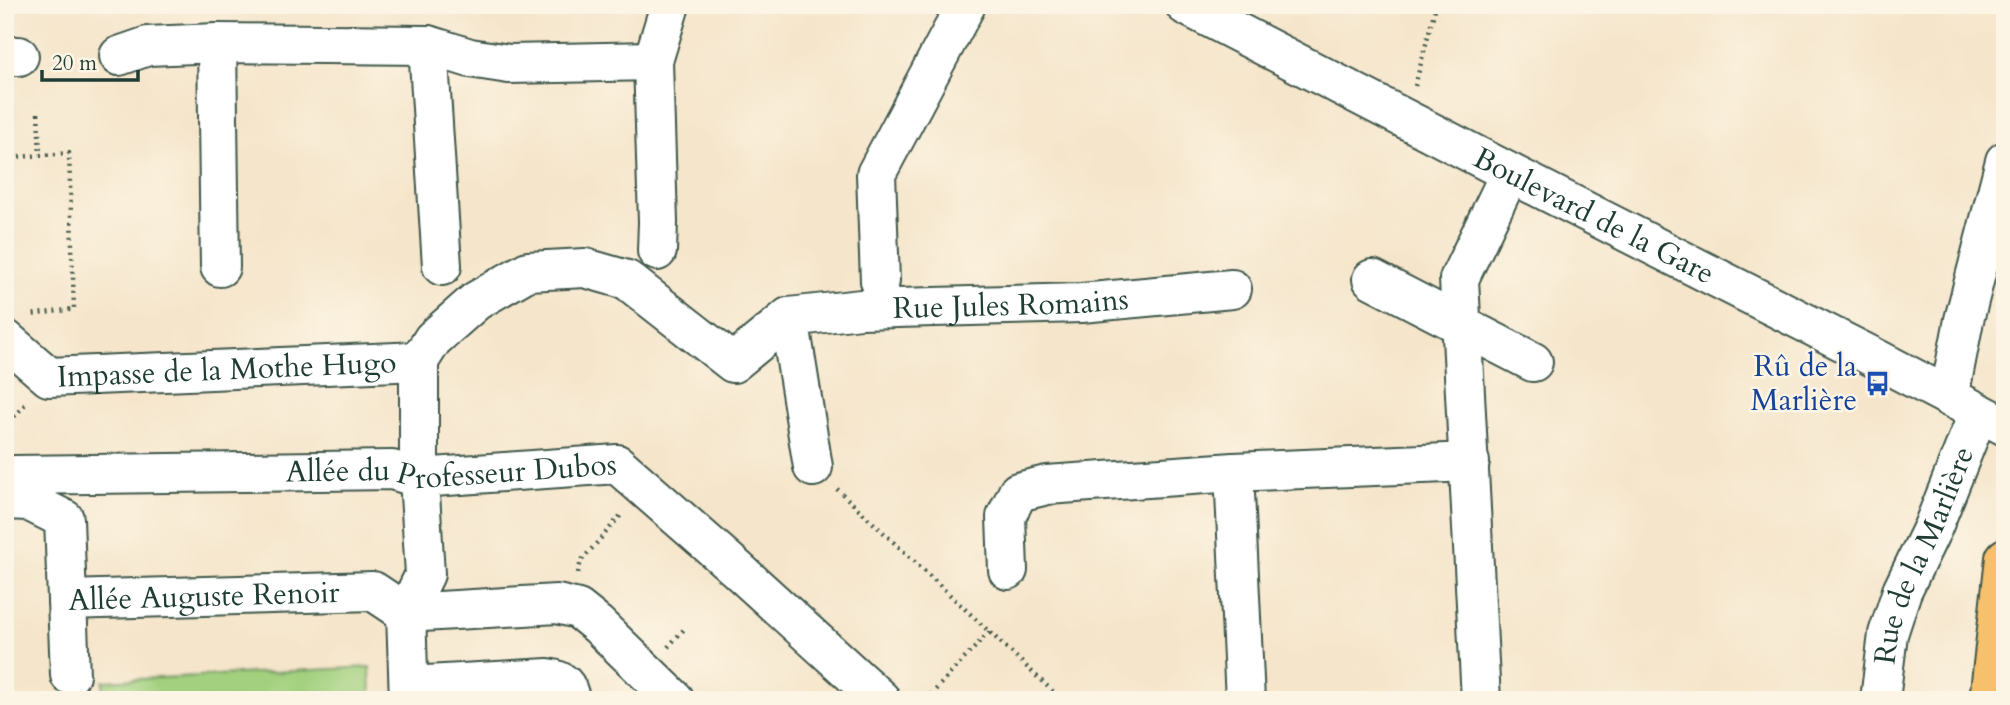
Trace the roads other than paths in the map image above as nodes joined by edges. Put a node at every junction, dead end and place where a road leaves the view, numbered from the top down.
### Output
1 (670, 5) edge
2 (966, 5) edge
3 (1185, 5) edge
4 (217, 43) junction
5 (428, 45) junction
6 (119, 56) dead end
7 (653, 61) junction
8 (2005, 161) edge
9 (1510, 173) junction
10 (657, 251) dead end
11 (442, 266) dead end
12 (220, 267) dead end
13 (1372, 279) dead end
14 (880, 281) dead end
15 (1232, 289) dead end
16 (789, 317) junction
17 (1462, 327) junction
18 (12, 328) edge
19 (419, 361) junction
20 (1532, 362) dead end
21 (1978, 412) edge
22 (1470, 462) junction
23 (813, 467) road end
24 (1234, 472) junction
25 (419, 478) junction
26 (10, 487) edge
27 (2005, 558) edge
28 (1008, 570) dead end
29 (67, 600) junction
30 (406, 613) junction
31 (70, 675) dead end
32 (409, 695) edge
33 (570, 700) edge
34 (675, 700) edge
35 (881, 700) edge
36 (1245, 700) edge
37 (1481, 700) edge
38 (1880, 700) edge
39 (1989, 700) edge

1 - 7 street
2 - 14 street
3 - 9 street, Boulevard de la Gare
4 - 5 street
4 - 6 street
4 - 12 street
5 - 7 street
5 - 11 street
7 - 10 street
8 - 21 street, Rue de la Marlière
9 - 17 street
9 - 21 street, Boulevard de la Gare
13 - 17 street
15 - 16 street, Rue Jules Romains
16 - 19 street
16 - 23 street
17 - 20 street
17 - 22 street
18 - 19 street, Impasse de la Mothe Hugo
19 - 25 street
21 - 38 street, Rue de la Marlière
22 - 24 street
22 - 37 street
24 - 28 street
24 - 36 street
25 - 26 street, Allée du Professeur Dubos
25 - 30 street
25 - 35 street, Allée du Professeur Dubos
26 - 29 street, Allée du Professeur Dubos
27 - 39 highway
29 - 30 street, Allée Auguste Renoir
29 - 31 street, Allée Auguste Renoir
30 - 32 street
30 - 34 street
32 - 33 street

